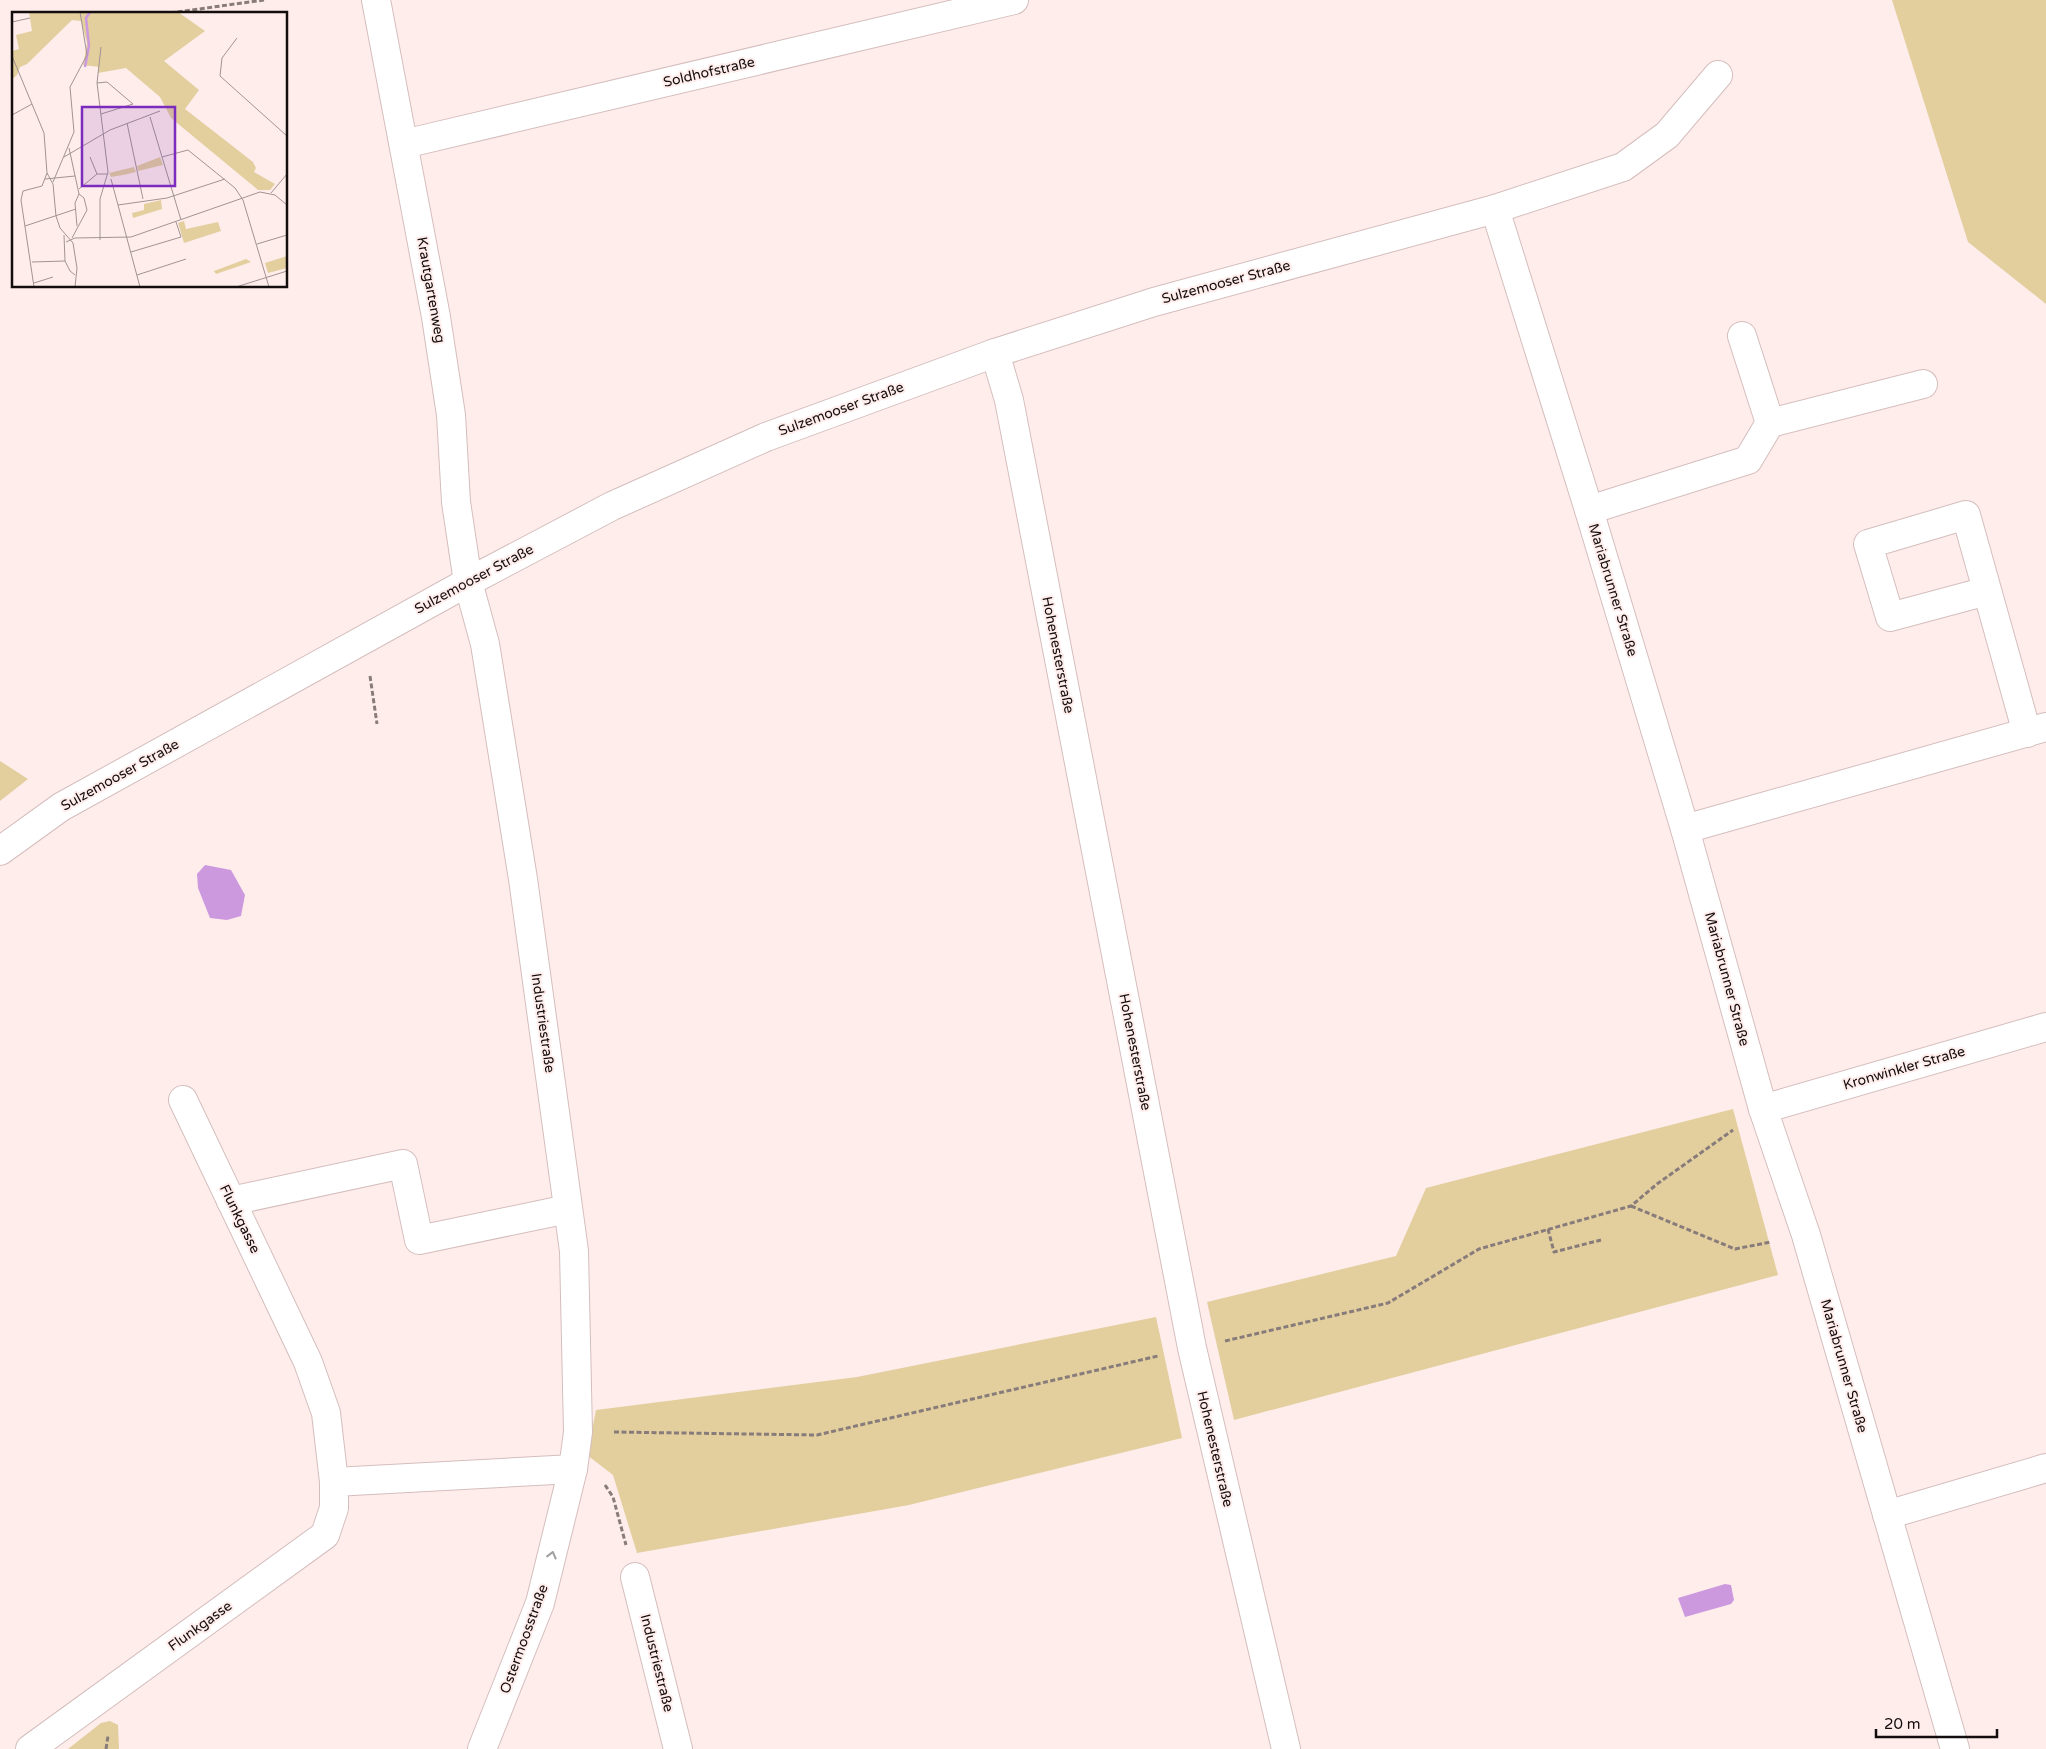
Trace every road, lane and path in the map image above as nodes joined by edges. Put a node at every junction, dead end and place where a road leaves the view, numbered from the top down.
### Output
1 (264, 0) edge
2 (376, 0) edge
3 (1014, 0) edge
4 (183, 12) edge
5 (1718, 75) dead end
6 (404, 144) junction
7 (1495, 209) junction
8 (1742, 336) dead end
9 (995, 353) junction
10 (1923, 384) dead end
11 (1770, 423) junction
12 (1590, 510) junction
13 (468, 582) junction
14 (1987, 592) junction
15 (358, 642) junction
16 (376, 724) dead end
17 (2037, 730) edge
18 (1685, 828) junction
19 (0, 851) edge
20 (2046, 1027) edge
21 (183, 1100) dead end
22 (1763, 1109) junction
23 (231, 1201) junction
24 (1632, 1206) dead end
25 (568, 1209) junction
26 (1548, 1229) dead end
27 (1806, 1235) junction
28 (1601, 1240) dead end
29 (2046, 1468) edge
30 (574, 1469) junction
31 (334, 1482) junction
32 (1887, 1515) junction
33 (635, 1577) joint
34 (30, 1749) edge
35 (482, 1749) edge
36 (678, 1749) edge
37 (1286, 1749) edge
38 (1955, 1749) edge

1 - 4 path
2 - 6 street, Krautgartenweg
3 - 6 street, Soldhofstraße
5 - 7 street, Sulzemooser Straße
6 - 13 street, Krautgartenweg
7 - 9 street, Sulzemooser Straße
7 - 12 street, Mariabrunner Straße
8 - 11 street
9 - 13 street, Sulzemooser Straße
9 - 37 street, Hohenesterstraße
10 - 11 street
11 - 12 street
12 - 18 street, Mariabrunner Straße
13 - 15 street, Sulzemooser Straße
13 - 25 street, Industriestraße
14 - 14 street
14 - 17 street
15 - 16 path
15 - 19 street, Sulzemooser Straße
17 - 18 street
18 - 22 street, Mariabrunner Straße
20 - 22 street, Kronwinkler Straße
21 - 23 street, Flunkgasse
22 - 27 street, Mariabrunner Straße
23 - 25 street
23 - 31 street, Flunkgasse
24 - 27 path
25 - 30 street, Industriestraße
26 - 28 path
27 - 32 street, Mariabrunner Straße
29 - 32 street
30 - 31 street
30 - 33 path
35 -> 30 street, Ostermoosstraße
31 - 34 street, Flunkgasse
32 - 38 street, Mariabrunner Straße
33 - 36 street, Industriestraße

